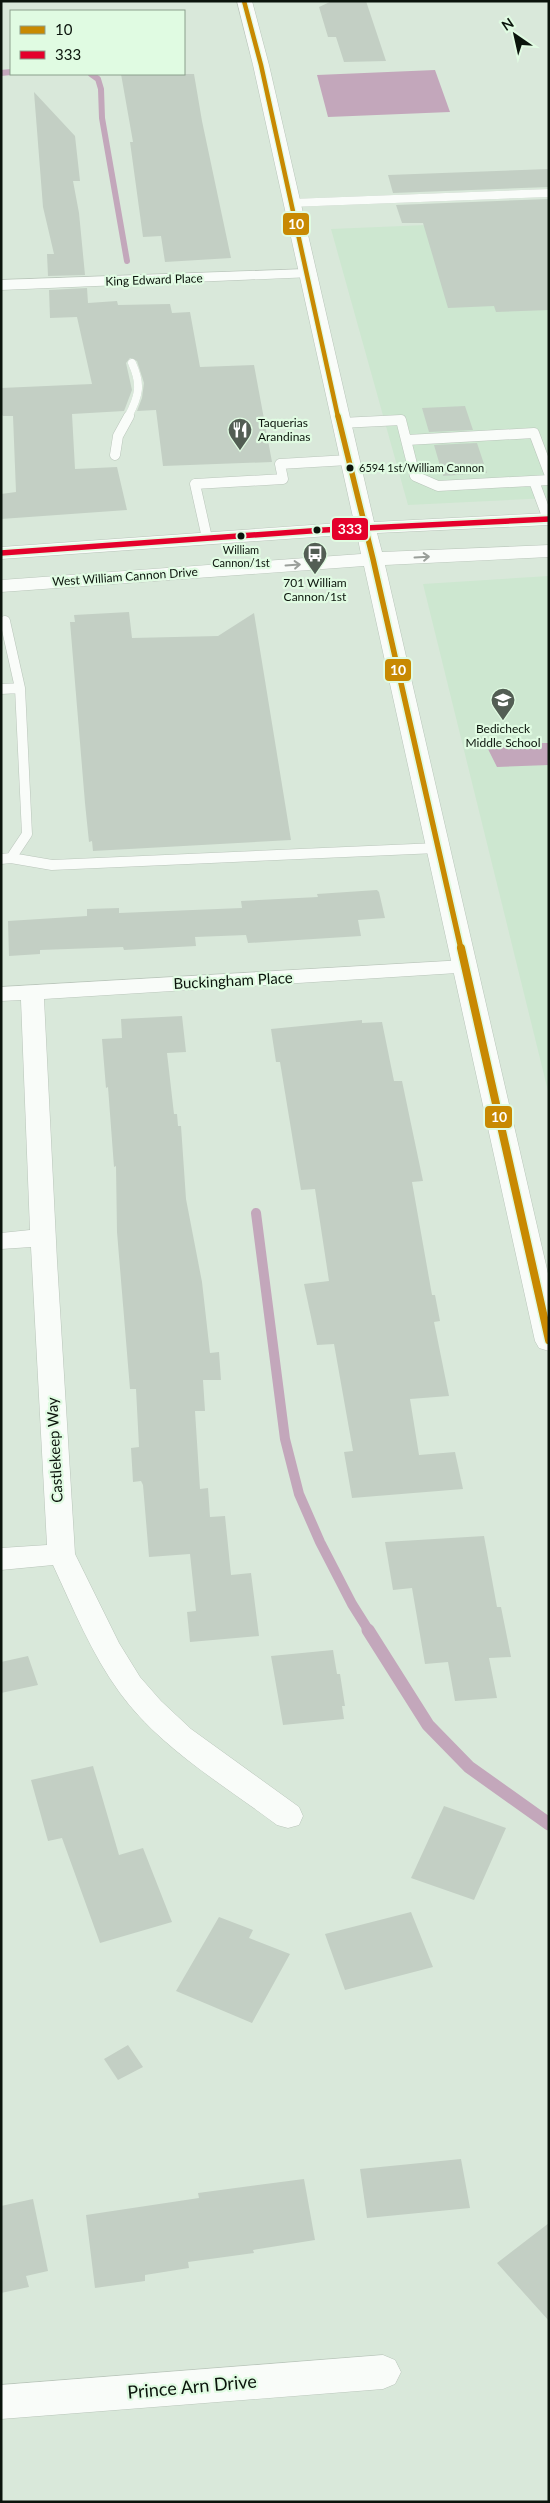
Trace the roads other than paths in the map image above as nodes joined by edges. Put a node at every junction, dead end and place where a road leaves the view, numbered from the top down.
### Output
1 (244, 1) edge
2 (549, 193) edge
3 (291, 203) junction
4 (306, 274) junction
5 (1, 285) edge
6 (132, 363) dead end
7 (340, 423) junction
8 (407, 440) junction
9 (115, 455) dead end
10 (348, 460) junction
11 (549, 473) edge
12 (549, 480) edge
13 (534, 481) junction
14 (548, 519) edge
15 (364, 528) junction
16 (207, 538) junction
17 (549, 551) edge
18 (1, 554) edge
19 (373, 559) junction
20 (1, 586) edge
21 (5, 621) dead end
22 (20, 688) junction
23 (1, 689) edge
24 (437, 848) junction
25 (6, 858) edge
26 (465, 967) junction
27 (32, 992) junction
28 (1, 994) edge
29 (42, 1238) junction
30 (1, 1241) edge
31 (549, 1341) edge
32 (61, 1554) junction
33 (1, 1559) edge
34 (288, 1816) dead end
35 (384, 2372) dead end
36 (1, 2402) edge

1 - 3 main road
2 - 3 lane
3 - 4 main road
4 - 5 street, King Edward Place
4 - 7 main road
6 - 9 lane
7 - 8 lane
7 - 10 main road
8 - 11 lane
8 - 13 lane
10 - 15 main road
10 - 16 lane
12 - 13 lane
13 - 14 lane
14 - 15 main road
15 - 16 main road
15 - 19 main road
16 - 18 main road
19 -> 17 main road, West William Cannon Drive
20 -> 19 main road, West William Cannon Drive
19 - 24 main road
21 - 22 lane
22 - 23 lane
22 - 25 lane
24 - 25 lane
24 - 26 main road
26 - 27 street, Buckingham Place
26 - 31 main road
27 - 28 street, Buckingham Place
27 - 29 street, Castlekeep Way
29 - 30 street
29 - 32 street, Castlekeep Way
32 - 33 street
32 - 34 street, Castlekeep Way
35 - 36 street, Prince Arn Drive

